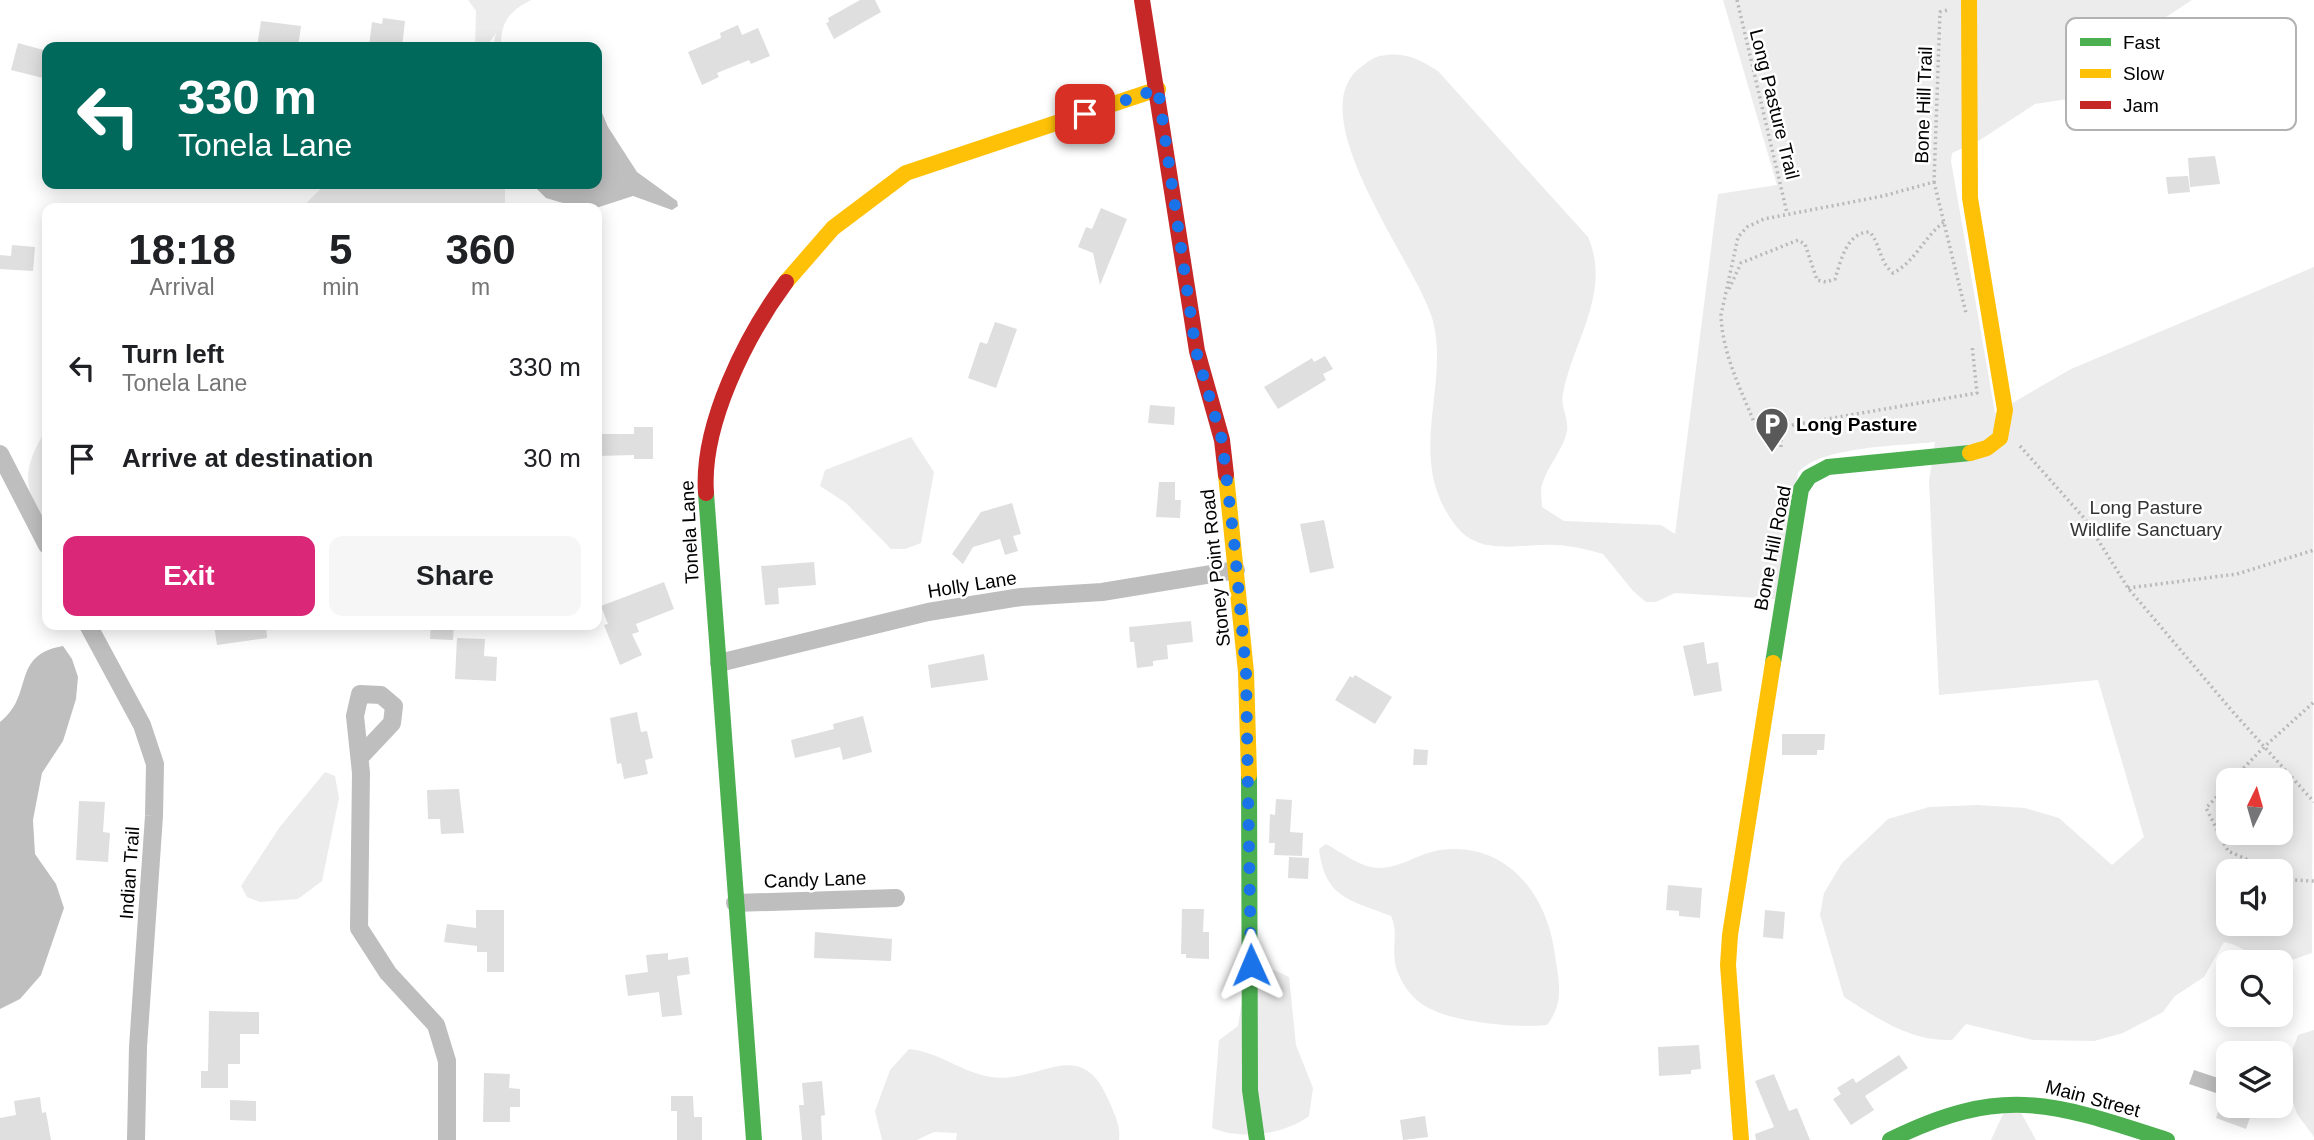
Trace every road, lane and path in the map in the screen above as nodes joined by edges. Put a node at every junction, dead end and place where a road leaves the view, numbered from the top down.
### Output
1 (1142, 0) edge
2 (1737, 0) edge
3 (1969, 2) edge
4 (1158, 89) junction
5 (1934, 182) junction
6 (1787, 213) junction
7 (1944, 222) junction
8 (1727, 290) junction
9 (1967, 316) dead end
10 (1972, 342) dead end
11 (1781, 427) junction
12 (2003, 436) junction
13 (1781, 447) dead end
14 (1, 462) edge
15 (42, 536) edge
16 (2314, 550) edge
17 (1236, 570) junction
18 (2128, 587) junction
19 (91, 630) edge
20 (719, 663) junction
21 (2314, 702) edge
22 (2264, 747) junction
23 (360, 758) dead end
24 (2244, 768) edge
25 (2216, 798) edge
26 (2314, 802) edge
27 (2216, 828) edge
28 (2225, 845) edge
29 (2246, 859) edge
30 (2293, 880) edge
31 (2314, 881) edge
32 (896, 898) dead end
33 (735, 903) junction
34 (136, 1140) edge
35 (447, 1140) edge
36 (754, 1140) edge
37 (1257, 1140) edge
38 (1741, 1140) edge
39 (1890, 1140) edge
40 (2166, 1140) edge

1 - 4 street, Stoney Point Road
2 - 6 path, Long Pasture Trail
3 - 5 path, Bone Hill Trail
3 - 12 street
4 - 17 street, Stoney Point Road
4 - 20 street, Tonela Lane
5 - 6 path, Bone Hill Trail
5 - 7 path
6 - 8 path, Bone Hill Trail
7 - 8 path
7 - 9 path
8 - 11 path
10 - 11 path
11 - 13 path
12 - 18 path
12 - 38 street, Bone Hill Road
14 - 15 street
16 - 18 path
17 - 20 street, Holly Lane
17 - 37 street, Stoney Point Road
18 - 22 path
19 - 34 street, Indian Trail
20 - 33 street, Tonela Lane
21 - 22 path
22 - 24 path
22 - 26 path
23 - 35 street
25 - 27 path
28 - 29 path
30 - 31 path
32 - 33 street, Candy Lane
33 - 36 street, Tonela Lane
39 - 40 street, Main Street

